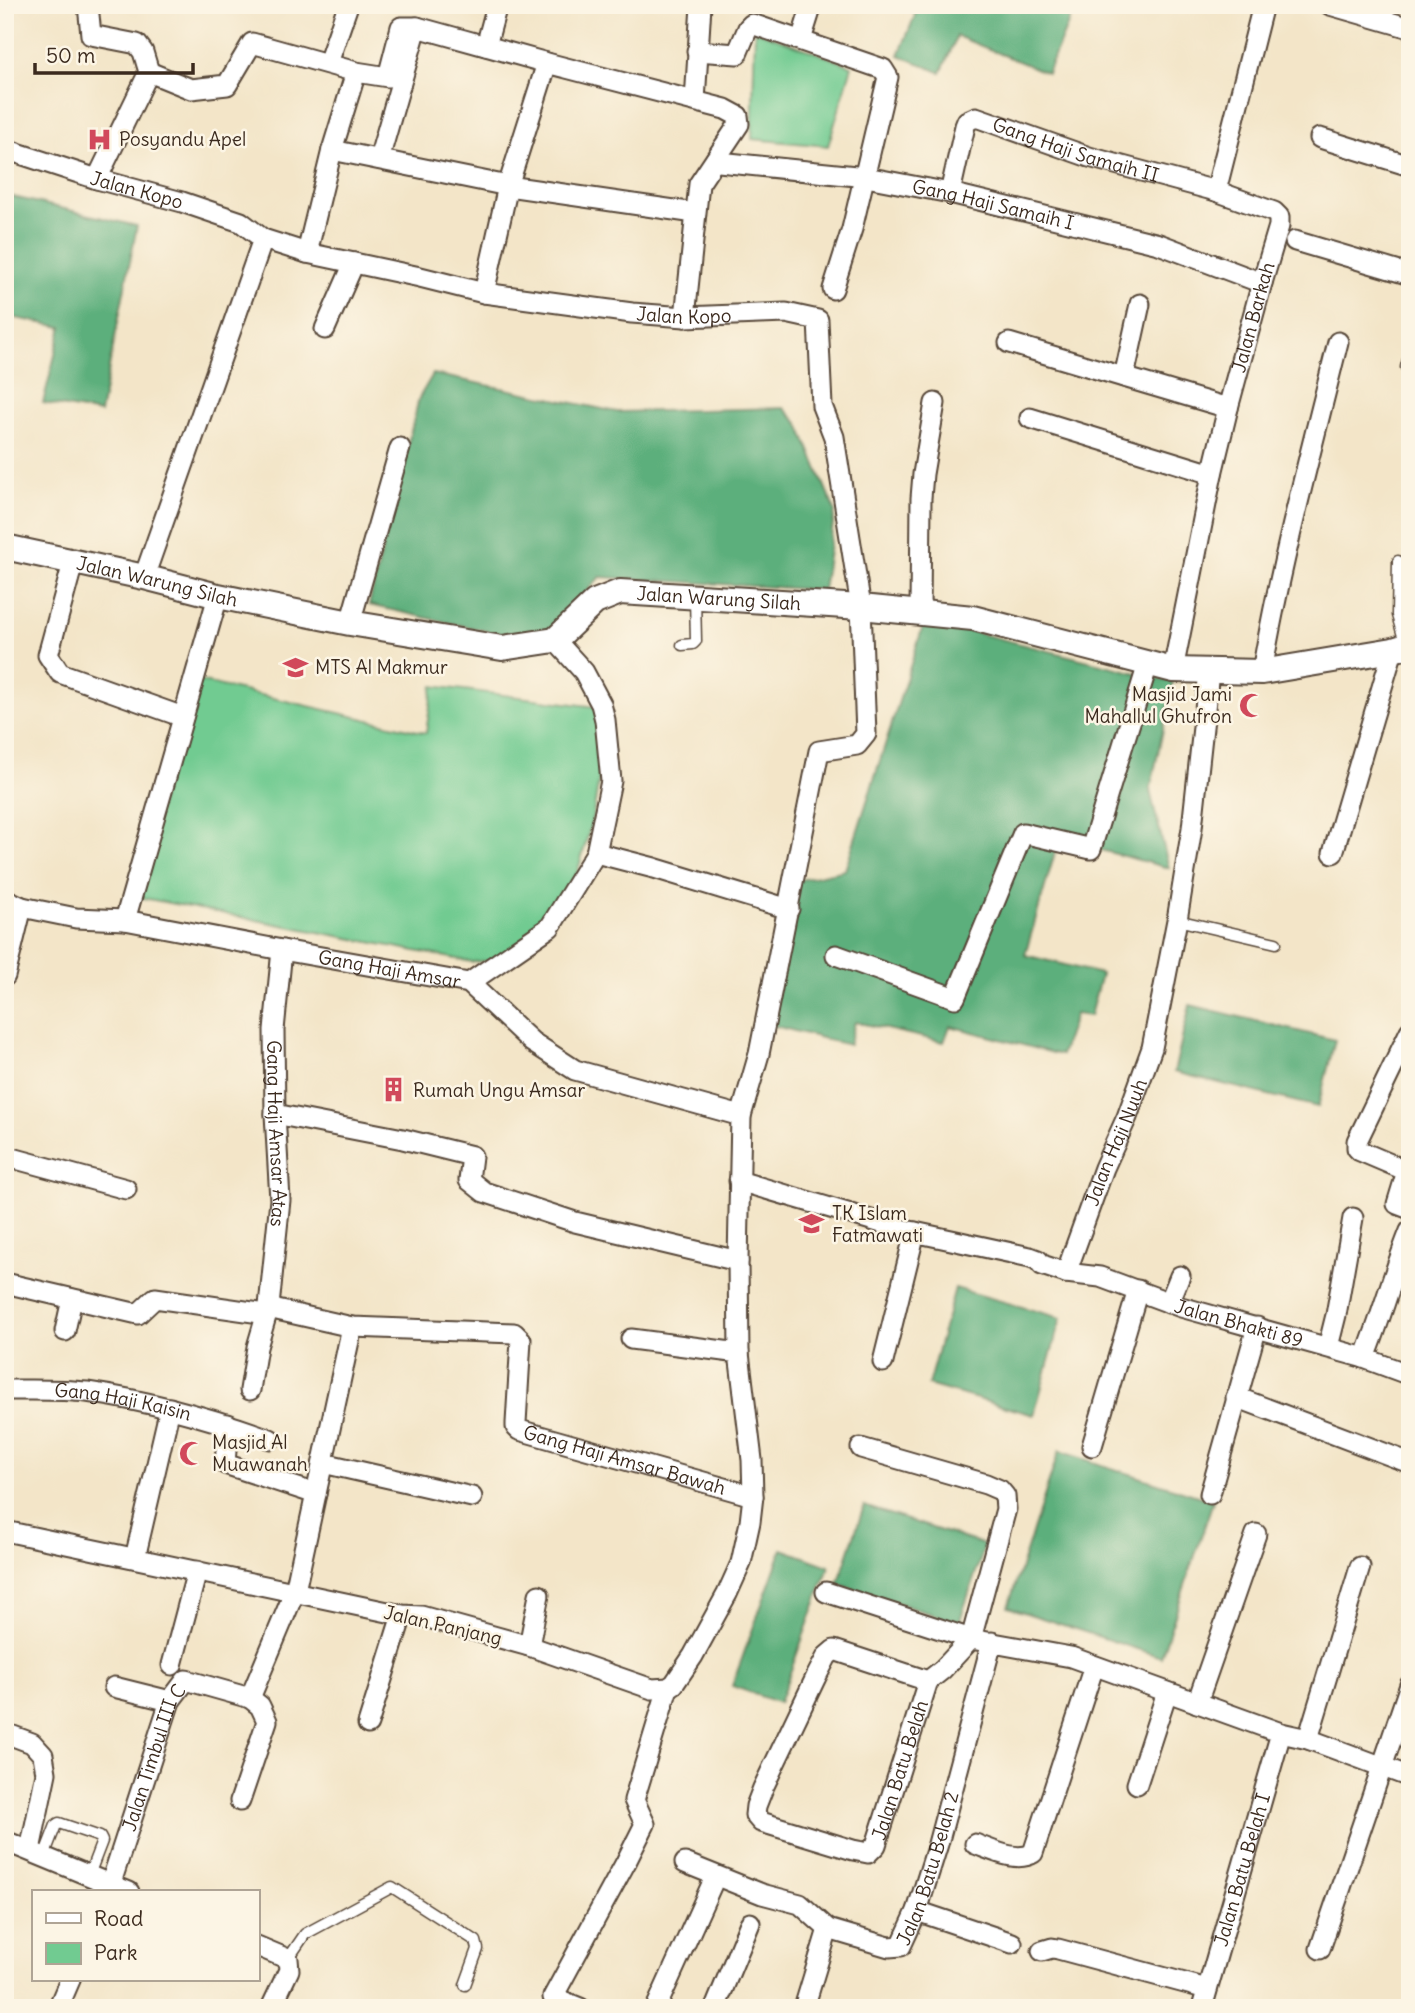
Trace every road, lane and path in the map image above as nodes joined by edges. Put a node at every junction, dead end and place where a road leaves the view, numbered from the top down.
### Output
1 (88, 5) edge
2 (348, 5) edge
3 (496, 5) edge
4 (701, 5) edge
5 (812, 5) edge
6 (1263, 5) edge
7 (1331, 5) edge
8 (1390, 13) edge
9 (417, 27) junction
10 (1410, 28) edge
11 (801, 40) junction
12 (486, 46) junction
13 (697, 51) junction
14 (328, 63) junction
15 (547, 63) junction
16 (149, 72) junction
17 (356, 72) junction
18 (695, 101) junction
19 (1320, 138) dead end
20 (5, 149) edge
21 (332, 150) junction
22 (379, 159) junction
23 (716, 159) junction
24 (1410, 166) edge
25 (866, 177) junction
26 (97, 179) junction
27 (508, 186) junction
28 (1216, 191) junction
29 (950, 193) junction
30 (695, 213) junction
31 (264, 239) junction
32 (1295, 241) dead end
33 (307, 253) junction
34 (354, 263) junction
35 (1410, 275) edge
36 (1262, 283) junction
37 (833, 289) dead end
38 (484, 293) junction
39 (1140, 304) dead end
40 (685, 317) junction
41 (325, 329) dead end
42 (1338, 342) dead end
43 (1009, 343) dead end
44 (1410, 353) edge
45 (1406, 367) dead end
46 (1124, 377) junction
47 (935, 403) dead end
48 (1228, 408) junction
49 (1030, 418) dead end
50 (400, 448) dead end
51 (1212, 474) junction
52 (5, 547) edge
53 (1398, 561) dead end
54 (73, 563) junction
55 (144, 577) junction
56 (218, 596) junction
57 (695, 596) junction
58 (861, 607) junction
59 (920, 612) junction
60 (350, 623) junction
61 (555, 640) junction
62 (682, 645) dead end
63 (1403, 647) edge
64 (1149, 664) junction
65 (1173, 670) junction
66 (1209, 672) junction
67 (1262, 672) junction
68 (183, 717) junction
69 (596, 853) junction
70 (1334, 853) dead end
71 (14, 903) edge
72 (789, 909) junction
73 (125, 920) junction
74 (1177, 920) junction
75 (1276, 943) dead end
76 (282, 950) junction
77 (836, 955) dead end
78 (5, 976) edge
79 (470, 983) junction
80 (1408, 1039) edge
81 (275, 1114) junction
82 (741, 1116) junction
83 (5, 1156) edge
84 (739, 1181) junction
85 (126, 1189) dead end
86 (1410, 1209) edge
87 (1353, 1219) dead end
88 (1410, 1231) edge
89 (915, 1232) junction
90 (738, 1261) junction
91 (1066, 1273) junction
92 (1180, 1276) dead end
93 (5, 1283) edge
94 (1138, 1290) junction
95 (72, 1299) junction
96 (1169, 1303) junction
97 (270, 1310) junction
98 (352, 1327) junction
99 (1257, 1327) junction
100 (65, 1331) dead end
101 (631, 1339) dead end
102 (1328, 1347) junction
103 (739, 1353) junction
104 (1364, 1358) junction
105 (883, 1362) dead end
106 (1410, 1376) edge
107 (5, 1390) edge
108 (250, 1390) dead end
109 (1236, 1397) junction
110 (170, 1408) junction
111 (228, 1424) junction
112 (270, 1439) dead end
113 (1091, 1446) dead end
114 (861, 1448) dead end
115 (323, 1463) junction
116 (1410, 1463) edge
117 (316, 1494) junction
118 (1210, 1494) dead end
119 (752, 1496) junction
120 (472, 1497) dead end
121 (5, 1531) edge
122 (1256, 1534) dead end
123 (135, 1558) junction
124 (1360, 1567) dead end
125 (197, 1571) junction
126 (295, 1591) junction
127 (826, 1592) dead end
128 (539, 1595) dead end
129 (402, 1615) junction
130 (971, 1639) junction
131 (992, 1642) junction
132 (529, 1646) junction
133 (172, 1665) dead end
134 (1094, 1667) junction
135 (928, 1681) junction
136 (1410, 1685) edge
137 (114, 1687) dead end
138 (668, 1688) junction
139 (1167, 1692) junction
140 (250, 1698) junction
141 (170, 1701) junction
142 (1197, 1703) junction
143 (368, 1724) dead end
144 (5, 1733) edge
145 (1282, 1733) junction
146 (1308, 1739) junction
147 (1383, 1767) junction
148 (1410, 1777) edge
149 (1137, 1784) dead end
150 (240, 1801) dead end
151 (5, 1841) edge
152 (975, 1844) dead end
153 (37, 1853) junction
154 (685, 1863) dead end
155 (89, 1875) junction
156 (712, 1884) dead end
157 (116, 1890) edge
158 (917, 1911) junction
159 (750, 1923) dead end
160 (828, 1929) junction
161 (1012, 1943) dead end
162 (259, 1947) edge
163 (1320, 1949) dead end
164 (1042, 1951) dead end
165 (288, 1959) junction
166 (69, 1982) edge
167 (465, 1985) dead end
168 (1200, 1994) edge
169 (550, 2003) edge
170 (58, 2008) edge
171 (271, 2008) edge
172 (580, 2008) edge
173 (656, 2008) edge
174 (715, 2008) edge
175 (804, 2008) edge

1 - 16 street
2 - 14 street
3 - 12 street
4 - 13 street
5 - 11 street
6 - 28 street
7 - 8 street
8 - 10 street
9 - 12 street
9 - 17 street
9 - 22 street
11 - 13 street
11 - 25 street
12 - 15 street
13 - 18 street
14 - 16 street
14 - 17 street
15 - 18 street
15 - 27 street
16 - 26 street
17 - 21 street
18 - 23 street
19 - 24 street
20 - 26 street, Jalan Kopo
21 - 22 street
21 - 33 street
22 - 27 street
23 - 25 street, Gang Haji Samaih I
23 - 30 street
25 - 29 street, Gang Haji Samaih I
25 - 37 street
26 - 31 street, Jalan Kopo
27 - 30 street
27 - 38 street
28 - 29 street, Gang Haji Samaih II
28 - 36 street, Jalan Barkah
29 - 36 street, Gang Haji Samaih I
30 - 40 street
31 - 33 street, Jalan Kopo
31 - 55 street
32 - 35 street
33 - 34 street, Jalan Kopo
34 - 38 street, Jalan Kopo
34 - 41 street
36 - 48 street, Jalan Barkah
38 - 40 street, Jalan Kopo
39 - 46 street
40 - 58 street, Jalan Kopo
42 - 67 street
43 - 46 street
44 - 45 lane
46 - 48 street
47 - 59 street
48 - 51 street, Jalan Barkah
49 - 51 street
50 - 60 street
51 - 65 street, Jalan Barkah
52 - 54 street, Jalan Warung Silah
53 - 63 lane
54 - 55 street, Jalan Warung Silah
54 - 68 street
55 - 56 street, Jalan Warung Silah
56 - 60 street, Jalan Warung Silah
56 - 68 street
57 - 58 street, Jalan Warung Silah
57 - 61 street, Jalan Warung Silah
57 - 62 lane
58 - 59 street, Jalan Warung Silah
58 - 72 street, Gang Haji Amsar Bawah
59 - 64 street, Jalan Warung Silah
60 - 61 street, Jalan Warung Silah
61 - 69 street
63 - 67 street, Jalan Warung Silah
63 - 70 street
64 - 65 street, Jalan Warung Silah
64 - 77 street
65 - 66 street, Jalan Warung Silah
66 - 67 street, Jalan Warung Silah
66 - 74 street, Jalan Haji Nuuh
68 - 73 street
69 - 72 street
69 - 79 street
71 - 73 street, Gang Haji Amsar
71 - 78 street
72 - 82 street, Gang Haji Amsar Bawah
73 - 76 street, Gang Haji Amsar
74 - 75 lane
74 - 91 street, Jalan Haji Nuuh
76 - 79 street, Gang Haji Amsar
76 - 81 street, Gang Haji Amsar Atas
79 - 82 street, Gang Haji Amsar
80 - 86 street
81 - 90 street
81 - 97 street, Gang Haji Amsar Atas
82 - 84 street, Gang Haji Amsar Bawah
83 - 85 street
84 - 89 street
84 - 90 street, Gang Haji Amsar Bawah
87 - 102 street
88 - 104 street
89 - 91 street
89 - 105 street
90 - 103 street, Gang Haji Amsar Bawah
91 - 94 street, Jalan Bhakti 89
92 - 96 street
93 - 95 street
94 - 96 street, Jalan Bhakti 89
94 - 113 street
95 - 97 street, Gang Haji Amsar Bawah
95 - 100 street
96 - 99 street, Jalan Bhakti 89
97 - 98 street, Gang Haji Amsar Bawah
97 - 108 street, Gang Haji Amsar Atas
98 - 115 street
98 - 119 street, Gang Haji Amsar Bawah
99 - 102 street, Jalan Bhakti 89
99 - 109 street
101 - 103 street
102 - 104 street, Jalan Bhakti 89
103 - 119 street, Gang Haji Amsar Bawah
104 - 106 street, Jalan Bhakti 89
107 - 110 street, Gang Haji Kaisin
109 - 116 street
109 - 118 street
110 - 111 street, Gang Haji Kaisin
110 - 123 street
111 - 112 street, Gang Haji Kaisin
111 - 117 street
114 - 130 street
115 - 117 street
115 - 120 street
117 - 126 street
119 - 138 street
121 - 123 street, Jalan Panjang
122 - 142 street
123 - 125 street, Jalan Panjang
124 - 146 street
125 - 126 street, Jalan Panjang
125 - 133 street
126 - 129 street, Jalan Panjang
126 - 140 street
127 - 130 street
128 - 132 street
129 - 132 street, Jalan Panjang
129 - 143 street
130 - 131 street
130 - 135 street, Jalan Batu Belah
131 - 134 street
131 - 158 street, Jalan Batu Belah 2
132 - 138 street, Jalan Panjang
134 - 139 street
134 - 152 street
135 - 135 street, Jalan Batu Belah
136 - 147 street
137 - 141 street
138 - 169 street
139 - 142 street
139 - 149 street
140 - 141 street, Jalan Timbul III C
140 - 150 street
141 - 157 street, Jalan Timbul III C
142 - 145 street
144 - 153 street
145 - 146 street
145 - 168 street, Jalan Batu Belah I
146 - 147 street
147 - 148 street
147 - 163 street
151 - 153 street
153 - 155 street
153 - 155 lane
154 - 160 street, Jalan Batu Belah 2
155 - 157 street
156 - 173 street
158 - 160 street, Jalan Batu Belah 2
158 - 161 street
159 - 174 street
160 - 175 street
162 - 165 street
164 - 168 street
165 - 167 lane
165 - 171 street
166 - 170 street
169 - 172 street

